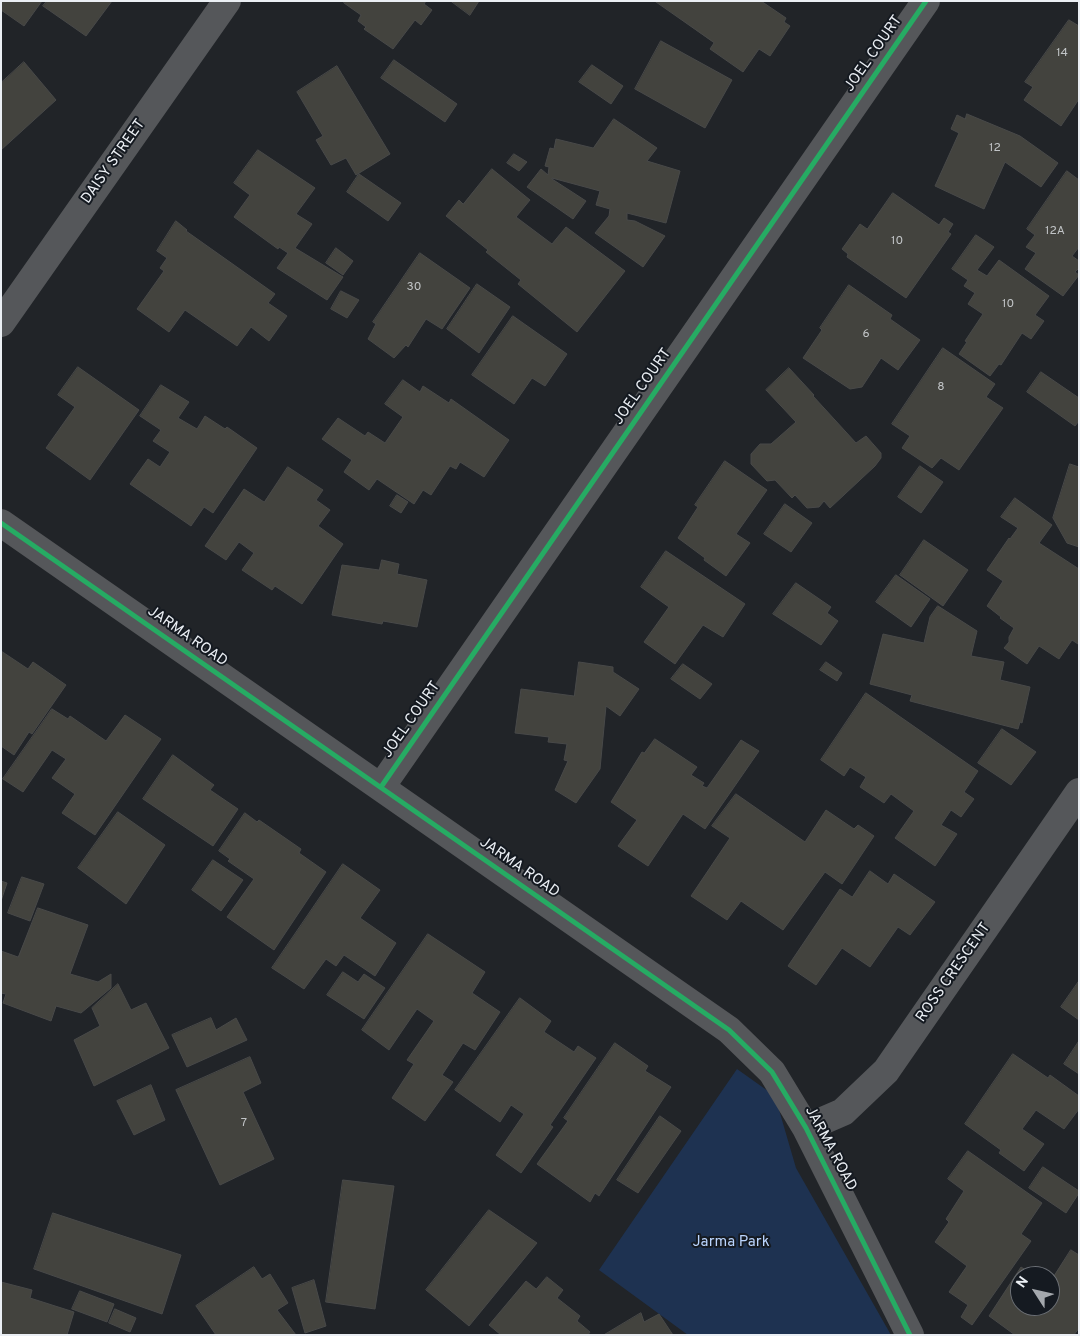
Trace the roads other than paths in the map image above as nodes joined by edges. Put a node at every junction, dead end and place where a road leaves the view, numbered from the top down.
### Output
1 (227, 1) edge
2 (926, 1) edge
3 (1, 324) edge
4 (1, 522) edge
5 (381, 787) junction
6 (1079, 792) edge
7 (806, 1128) junction
8 (910, 1335) edge

1 - 3 street, DAISY STREET
2 - 5 street, JOEL COURT
4 - 5 street, JARMA ROAD
5 - 7 street, JARMA ROAD
6 - 7 street, ROSS CRESCENT
7 - 8 street, JARMA ROAD

